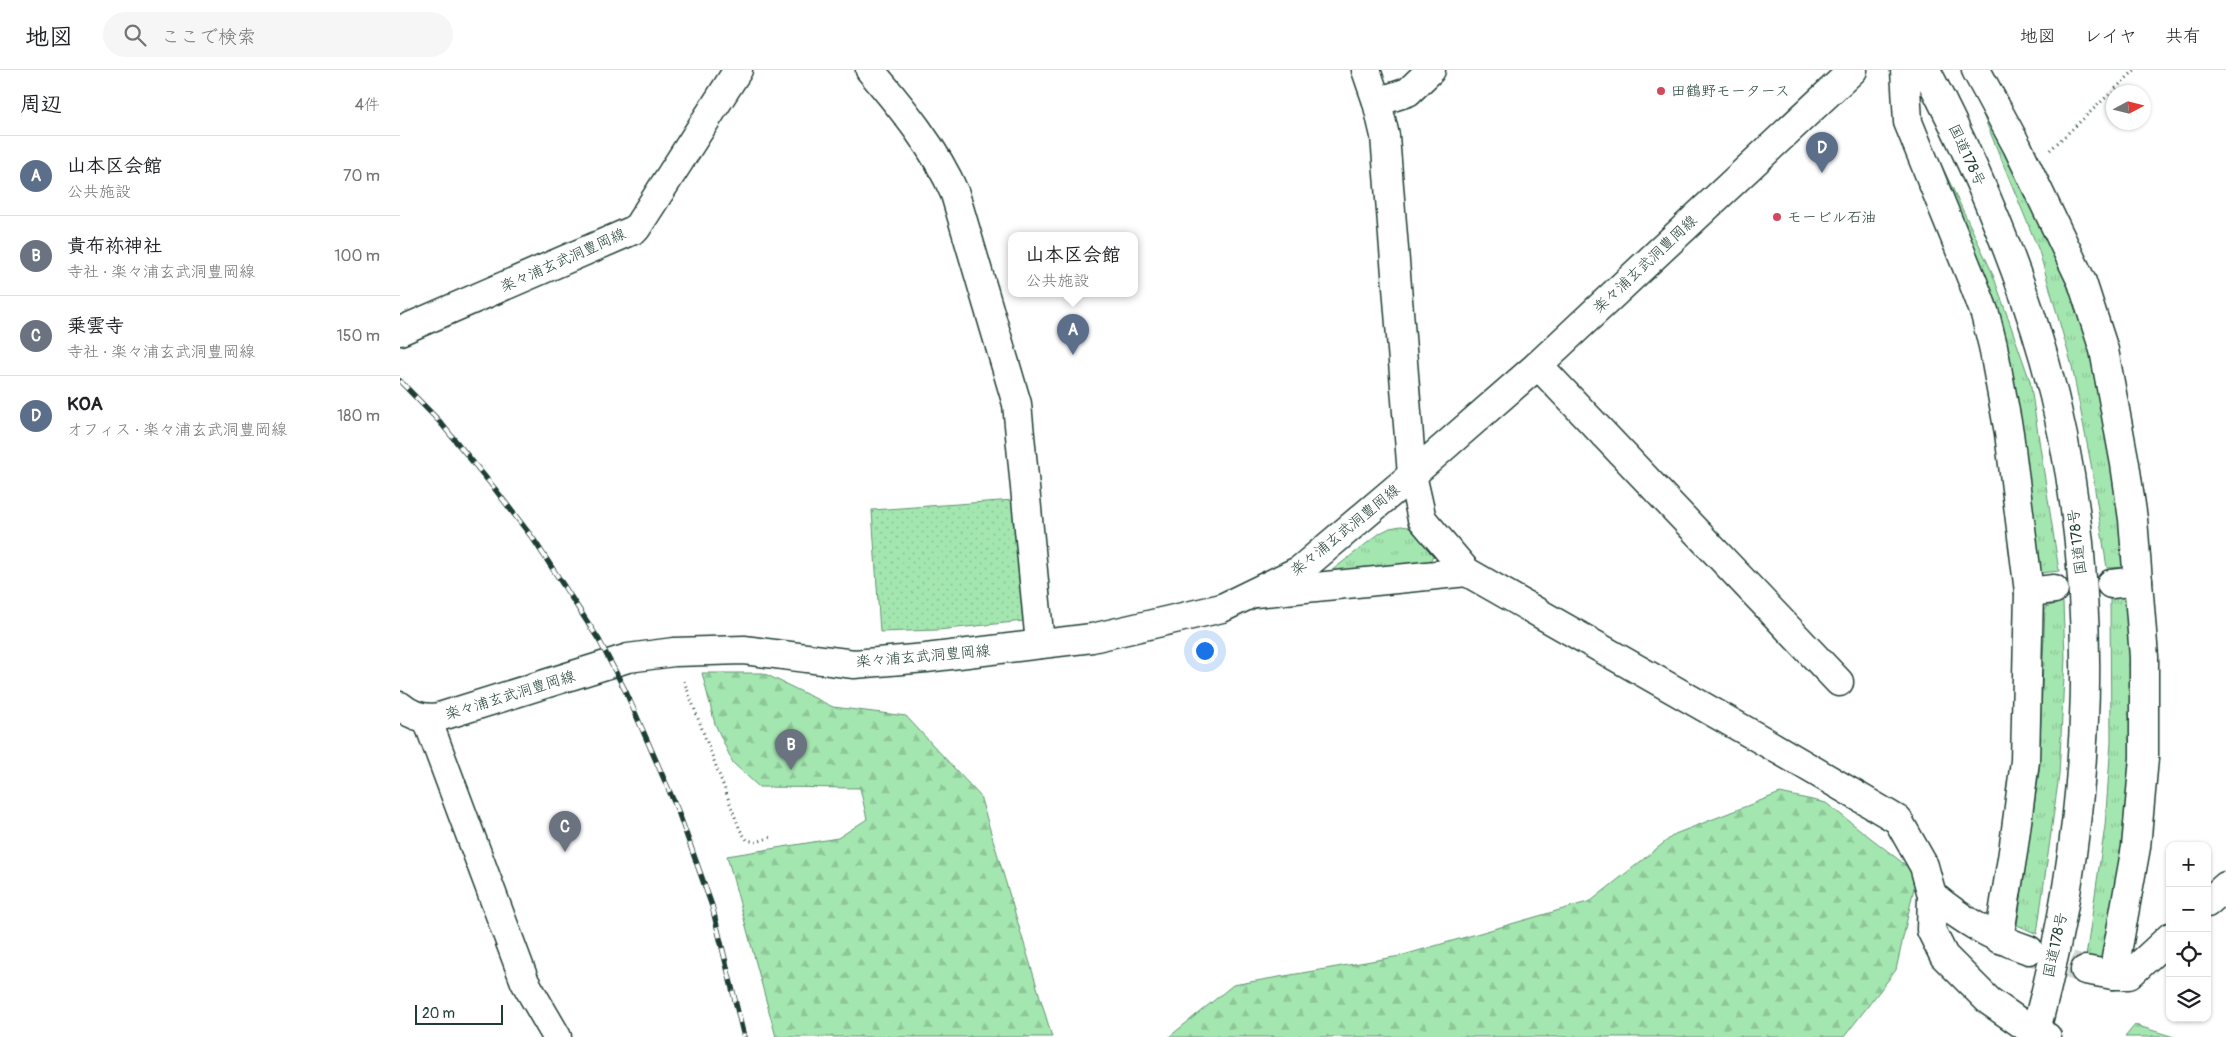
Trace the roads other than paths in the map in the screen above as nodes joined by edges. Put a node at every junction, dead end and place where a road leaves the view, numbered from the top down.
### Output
1 (738, 70) edge
2 (870, 70) edge
3 (1366, 70) edge
4 (1431, 70) edge
5 (1853, 70) edge
6 (1905, 70) edge
7 (1926, 70) edge
8 (1976, 70) edge
9 (1377, 102) junction
10 (400, 331) edge
11 (1538, 365) junction
12 (1412, 475) junction
13 (1467, 572) junction
14 (2138, 581) junction
15 (2111, 584) dead end
16 (1255, 593) junction
17 (1040, 644) junction
18 (1839, 682) dead end
19 (400, 706) edge
20 (427, 719) junction
21 (2226, 886) edge
22 (1932, 895) junction
23 (2211, 899) edge
24 (1999, 939) junction
25 (2166, 941) edge
26 (2029, 950) tunnel mouth
27 (2085, 970) tunnel mouth
28 (2113, 976) junction
29 (2039, 1036) edge
30 (556, 1037) edge

1 - 10 main road, 楽々浦玄武洞豊岡線
2 - 17 main road
3 - 9 main road, 楽々浦玄武洞豊岡線
4 - 9 main road
5 - 11 main road, 楽々浦玄武洞豊岡線
6 - 24 main road
7 - 29 main road, 国道178号
8 - 14 main road
9 - 12 main road, 楽々浦玄武洞豊岡線
11 - 12 main road, 楽々浦玄武洞豊岡線
11 - 18 main road
12 - 13 main road
12 - 16 main road, 楽々浦玄武洞豊岡線
13 - 16 main road
13 - 22 main road
14 - 15 main road
14 - 28 main road
16 - 17 main road, 楽々浦玄武洞豊岡線
17 - 20 main road, 楽々浦玄武洞豊岡線
19 - 20 main road, 楽々浦玄武洞豊岡線
20 - 30 main road
21 - 23 main road
22 - 24 main road
22 - 29 main road
24 - 26 main road
25 - 28 main road
27 - 28 main road

